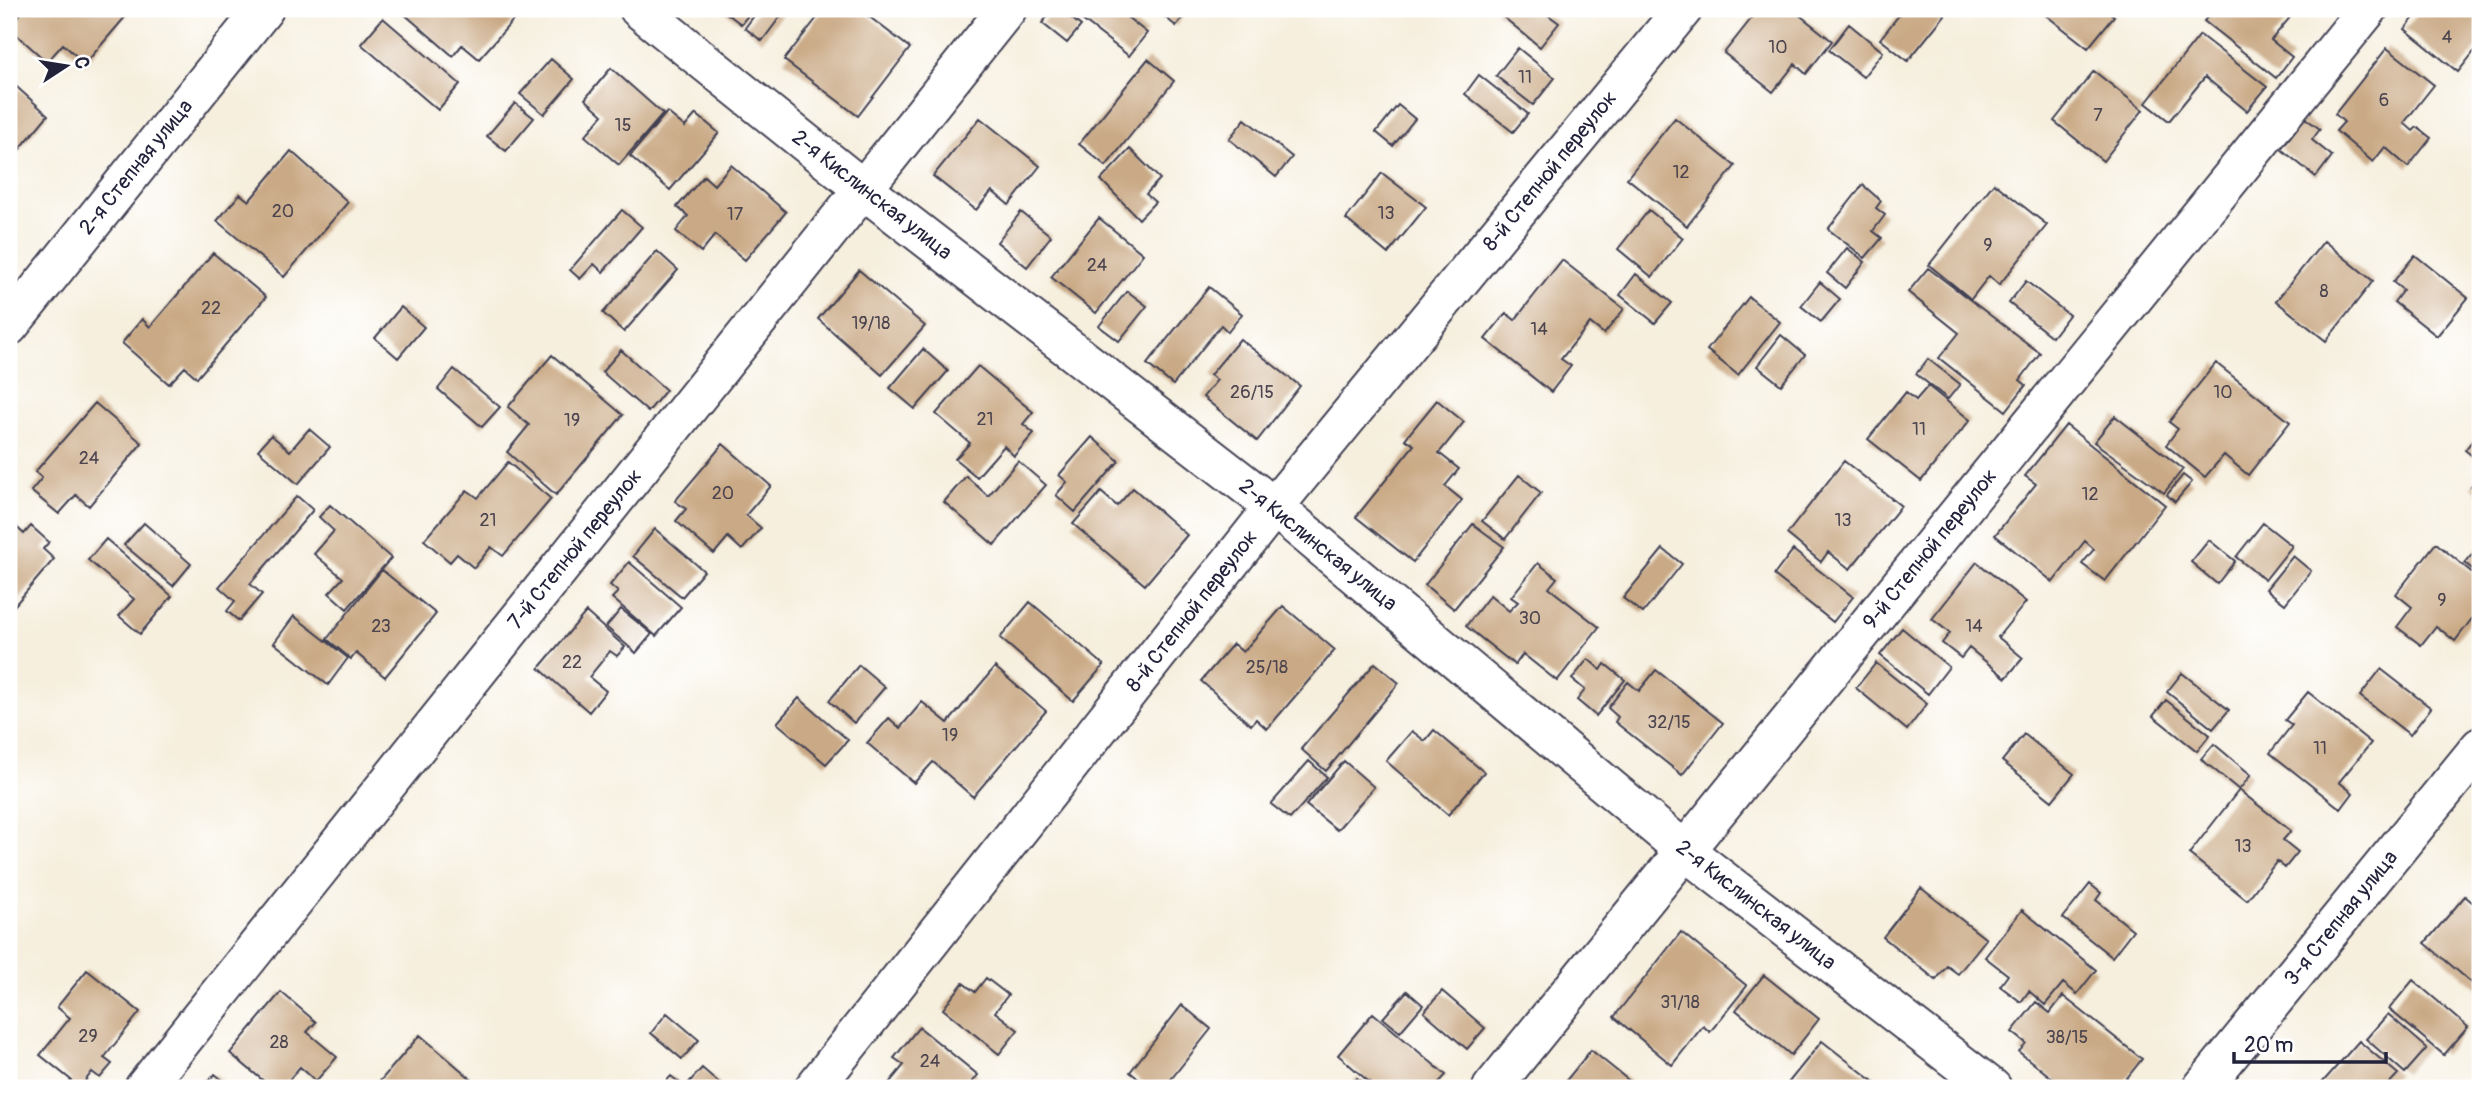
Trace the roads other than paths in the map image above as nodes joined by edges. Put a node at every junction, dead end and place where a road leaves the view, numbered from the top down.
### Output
1 (264, 9) edge
2 (639, 9) edge
3 (1007, 9) edge
4 (1683, 9) edge
5 (2368, 9) edge
6 (863, 189) junction
7 (9, 326) edge
8 (1274, 507) junction
9 (2480, 747) edge
10 (1684, 850) junction
11 (144, 1088) edge
12 (814, 1088) edge
13 (1492, 1088) edge
14 (1992, 1088) edge
15 (2202, 1088) edge

1 - 7 street, 2-я Степная улица
2 - 6 street, 2-я Кислинская улица
3 - 6 street, 7-й Степной переулок
4 - 8 street, 8-й Степной переулок
5 - 10 street, 9-й Степной переулок
6 - 8 street, 2-я Кислинская улица
6 - 11 street, 7-й Степной переулок
8 - 10 street, 2-я Кислинская улица
8 - 12 street, 8-й Степной переулок
9 - 15 street, 3-я Степная улица
10 - 13 street, 9-й Степной переулок
10 - 14 street, 2-я Кислинская улица

